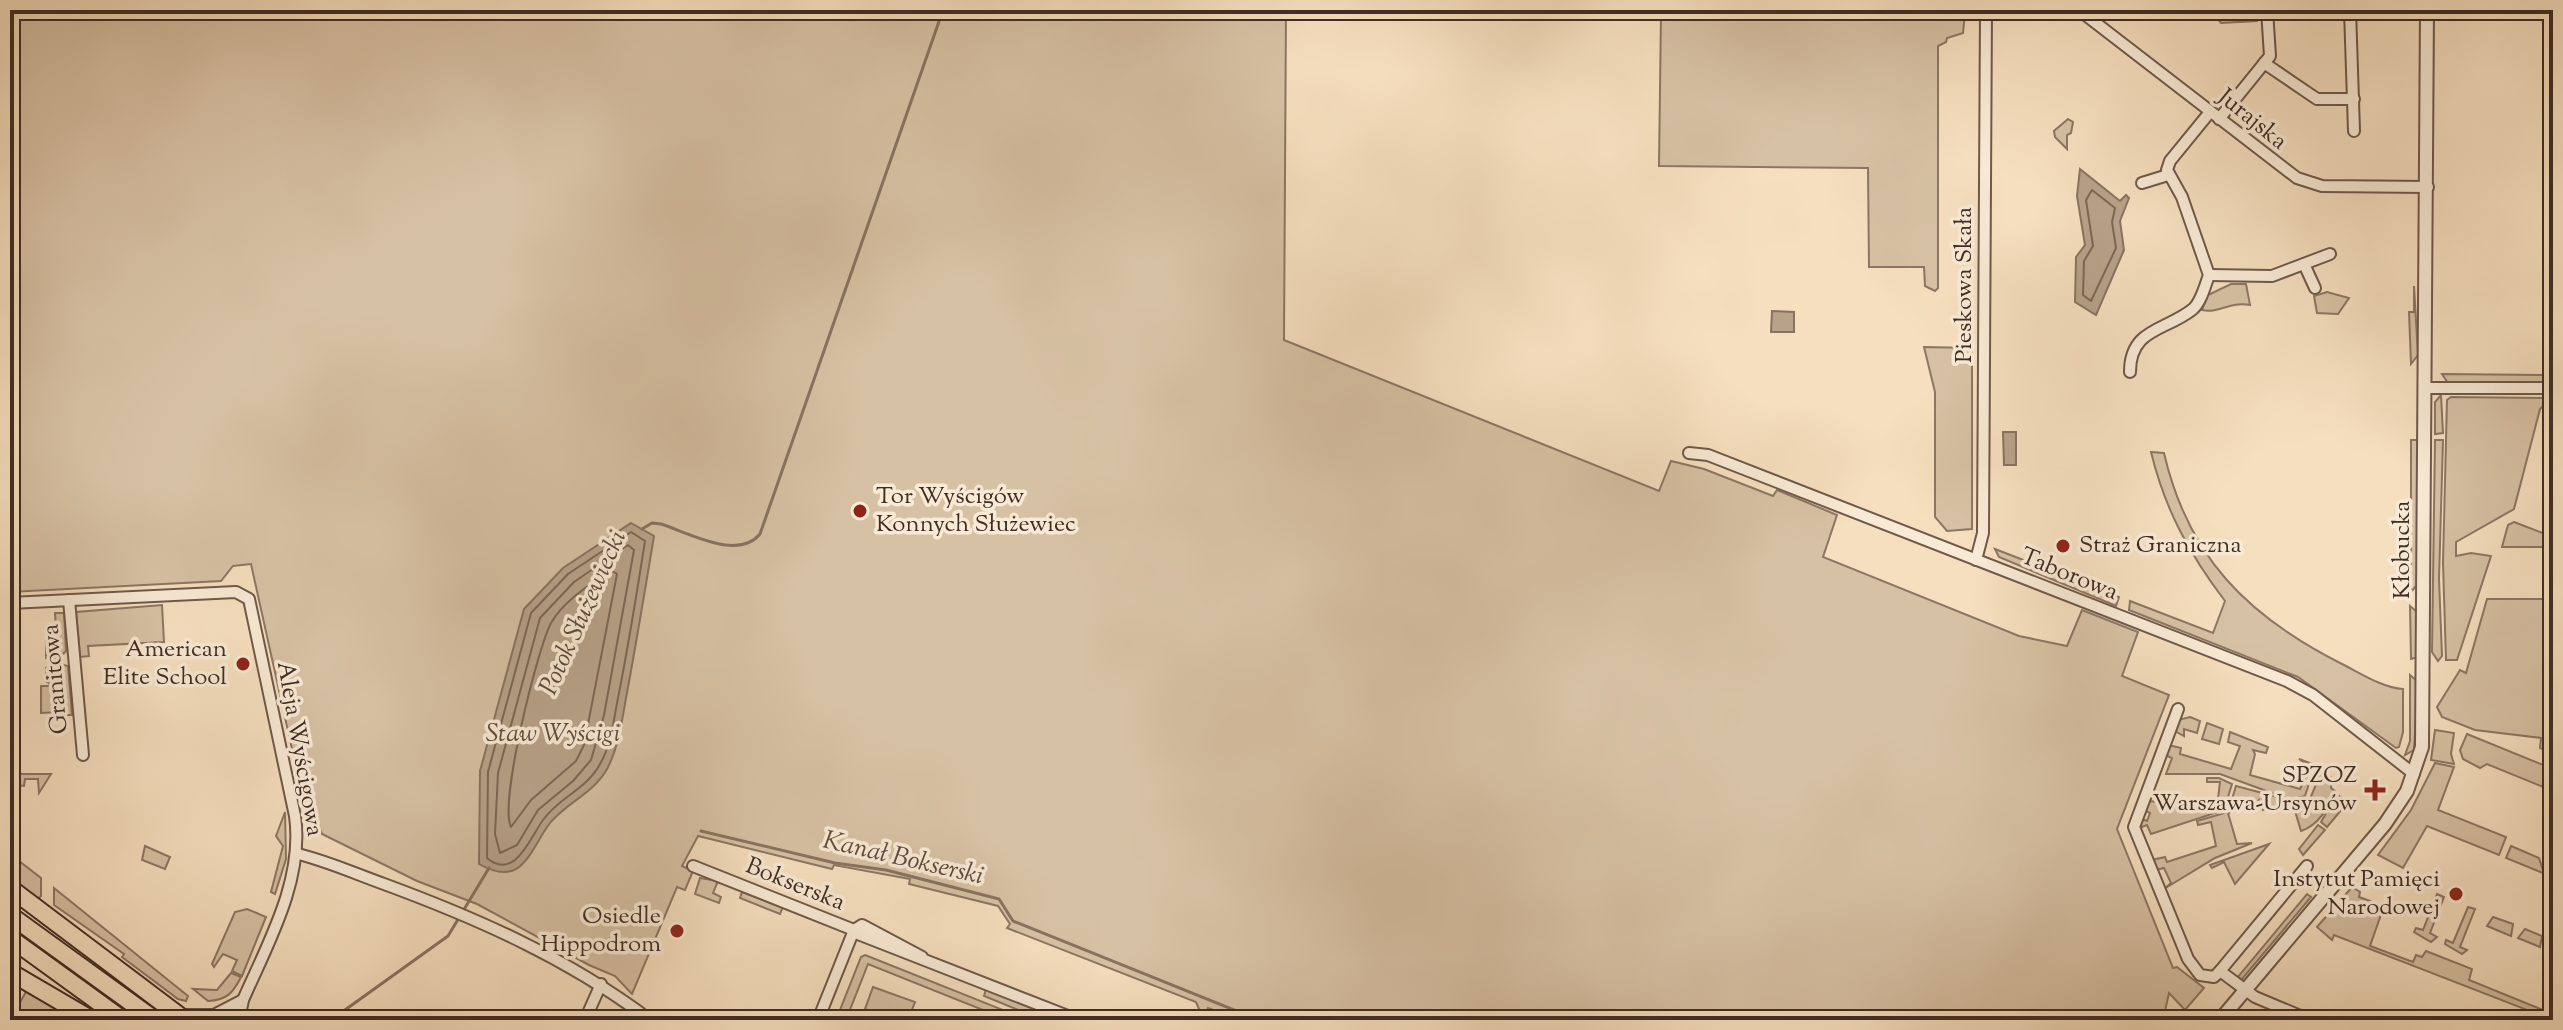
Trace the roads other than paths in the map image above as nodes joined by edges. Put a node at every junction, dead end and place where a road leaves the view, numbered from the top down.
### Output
1 (1986, 10) edge
2 (2079, 10) edge
3 (2267, 10) edge
4 (2350, 10) edge
5 (2427, 10) edge
6 (2264, 63) junction
7 (2354, 99) junction
8 (2214, 115) junction
9 (2354, 131) dead end
10 (2168, 175) junction
11 (2142, 183) dead end
12 (2428, 187) junction
13 (2330, 254) dead end
14 (2304, 264) junction
15 (2209, 275) junction
16 (2315, 288) dead end
17 (2130, 372) dead end
18 (2426, 388) junction
19 (2553, 388) edge
20 (1689, 453) dead end
21 (1976, 560) junction
22 (69, 600) junction
23 (10, 603) edge
24 (2178, 709) dead end
25 (83, 755) dead end
26 (2414, 774) junction
27 (298, 854) junction
28 (693, 866) dead end
29 (2307, 866) dead end
30 (11, 890) edge
31 (10, 915) edge
32 (853, 931) junction
33 (10, 938) edge
34 (2220, 971) junction
35 (10, 972) edge
36 (601, 984) junction
37 (2245, 991) junction
38 (243, 1000) junction
39 (2281, 1009) junction
40 (181, 1017) edge
41 (92, 1020) edge
42 (123, 1020) edge
43 (155, 1020) edge
44 (239, 1020) edge
45 (585, 1020) edge
46 (650, 1020) edge
47 (818, 1020) edge
48 (1078, 1020) edge
49 (2220, 1020) edge
50 (2275, 1020) edge
51 (2310, 1020) edge

1 - 21 street, Pieskowa Skała
2 - 8 street, Jurajska
3 - 6 street
4 - 7 street
5 - 12 street, Kłobucka
6 - 7 street
6 - 8 street
7 - 9 street
8 - 10 street
8 - 12 street, Jurajska
10 - 11 street
10 - 15 street
12 - 18 street, Kłobucka
13 - 14 street
14 - 15 street
14 - 16 street
15 - 17 street
18 - 19 street
18 - 26 street, Kłobucka
20 - 21 street, Taborowa
21 - 26 street, Taborowa
22 - 23 street, Aleja Wyścigowa
22 - 25 street, Granitowa
22 - 27 street, Aleja Wyścigowa
24 - 34 street
26 - 37 street, Kłobucka
27 - 36 street, Aleja Wyścigowa
27 - 38 street
28 - 32 street, Bokserska
29 - 34 street
30 - 40 main road
31 - 43 main road
32 - 47 street
32 - 48 street, Bokserska
33 - 42 main road
34 - 37 street
35 - 41 main road
36 - 45 street
36 - 46 street, Aleja Wyścigowa
37 - 39 street
37 - 49 street, Kłobucka
38 - 40 street
38 - 44 street
39 - 50 street
39 - 51 street

